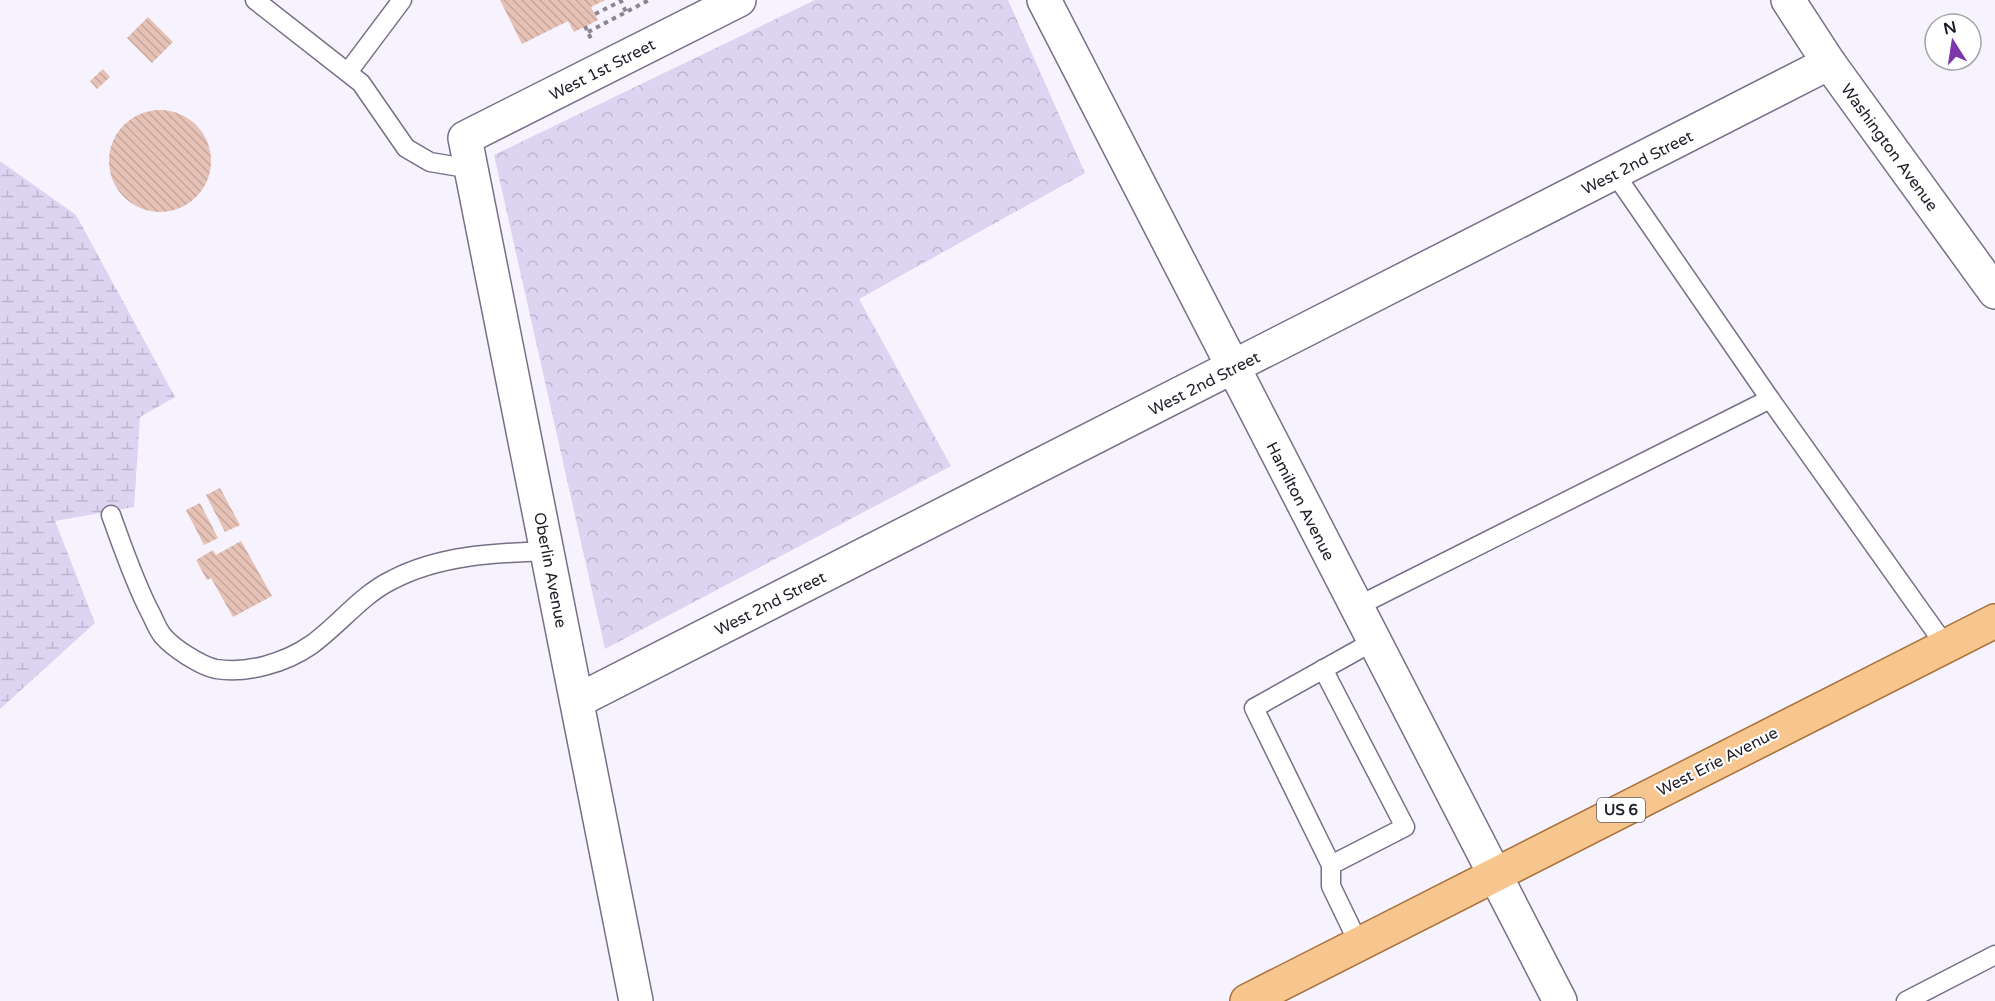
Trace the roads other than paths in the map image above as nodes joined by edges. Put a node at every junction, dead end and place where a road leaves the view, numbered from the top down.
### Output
1 (255, 0) edge
2 (402, 0) edge
3 (739, 0) edge
4 (1044, 0) edge
5 (1788, 0) edge
6 (1829, 63) junction
7 (348, 72) junction
8 (465, 138) joint
9 (472, 169) junction
10 (1615, 174) junction
11 (1995, 292) edge
12 (1232, 368) junction
13 (1770, 399) junction
14 (111, 515) dead end
15 (548, 552) junction
16 (1356, 607) junction
17 (1995, 621) edge
18 (1374, 641) junction
19 (1945, 645) junction
20 (1323, 669) junction
21 (577, 701) junction
22 (1331, 865) junction
23 (1495, 874) junction
24 (1359, 944) junction
25 (1995, 955) edge
26 (636, 1001) edge
27 (1247, 1001) edge
28 (1560, 1001) edge
29 (1906, 1001) edge

1 - 7 lane
2 - 7 lane
3 - 8 street, West 1st Street
4 - 12 street, Hamilton Avenue
5 - 6 street, Washington Avenue
6 - 10 street, West 2nd Street
6 - 11 street, Washington Avenue
7 - 9 lane
8 - 9 street, Oberlin Avenue
9 - 15 street, Oberlin Avenue
10 - 12 street, West 2nd Street
10 - 13 lane
12 - 16 street, Hamilton Avenue
12 - 21 street, West 2nd Street
13 - 16 lane
13 - 19 lane
14 - 15 lane
15 - 21 street, Oberlin Avenue
16 - 18 street, Hamilton Avenue
17 - 19 main road, West Erie Avenue / US 6
18 - 20 lane
18 - 23 street, Hamilton Avenue
19 - 23 main road, West Erie Avenue / US 6
20 - 22 lane
20 - 22 lane
21 - 26 street, Oberlin Avenue
22 - 24 lane
23 - 24 main road, West Erie Avenue / US 6
23 - 28 street, Hamilton Avenue
24 - 27 main road, West Erie Avenue / US 6
25 - 29 lane

